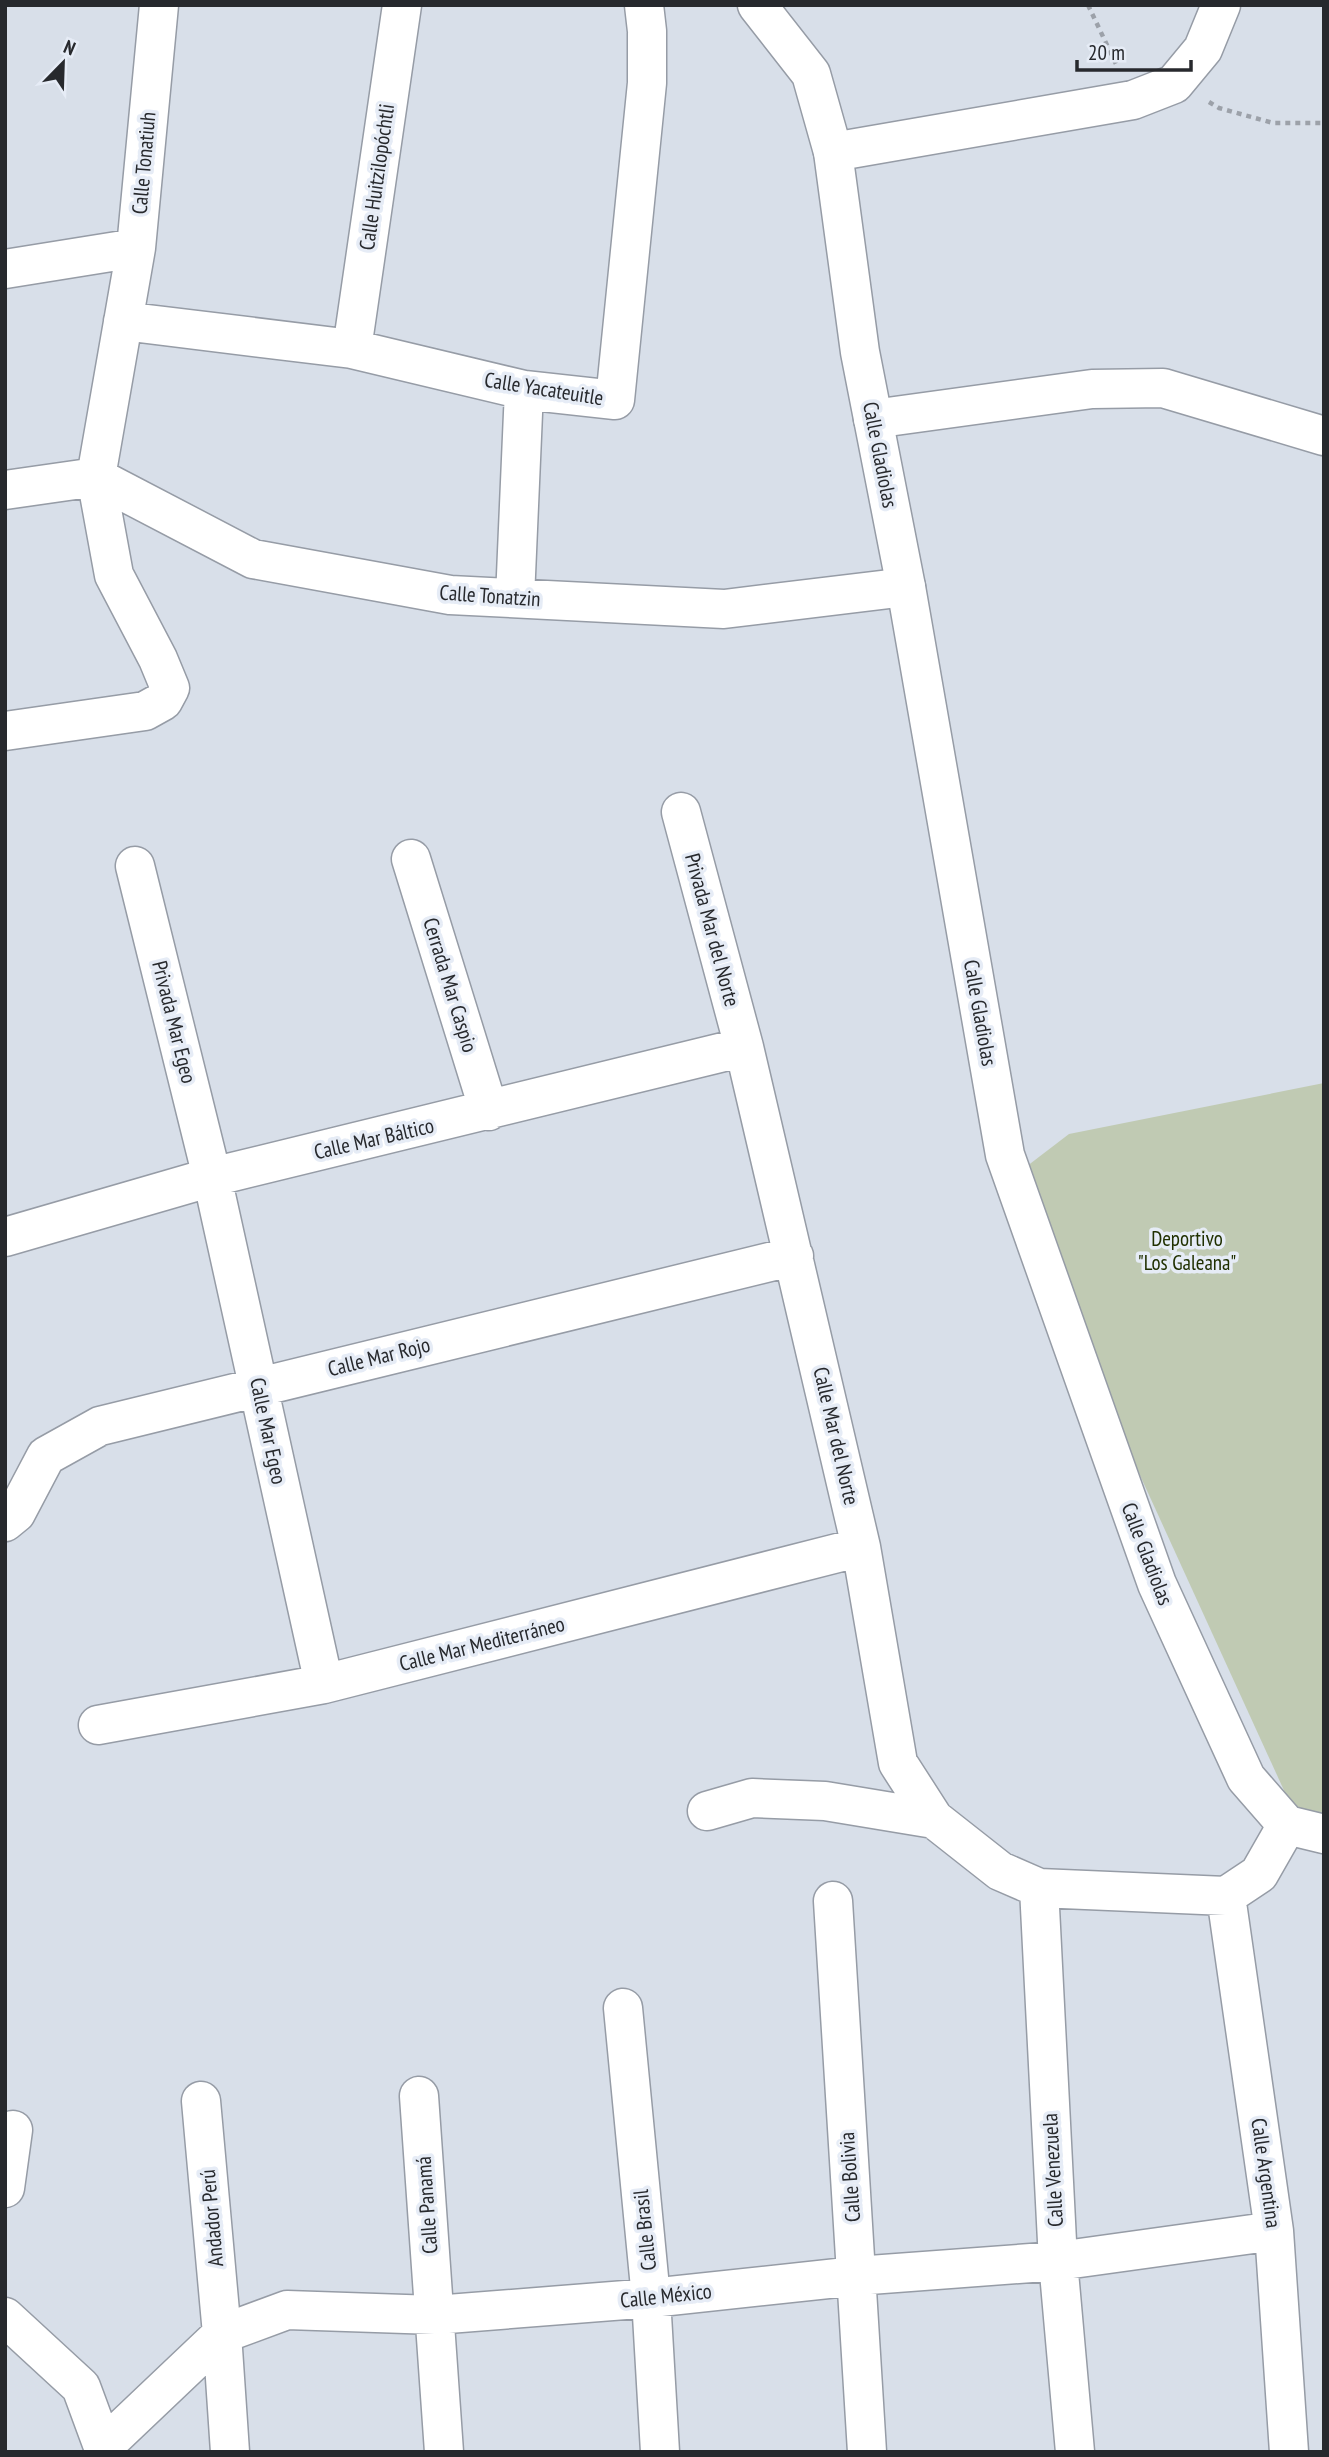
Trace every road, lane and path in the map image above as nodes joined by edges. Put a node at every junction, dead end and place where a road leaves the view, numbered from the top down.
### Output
1 (159, 5) edge
2 (402, 5) edge
3 (644, 5) edge
4 (757, 5) edge
5 (1088, 5) edge
6 (1221, 5) edge
7 (1174, 84) junction
8 (1133, 100) junction
9 (1324, 123) edge
10 (833, 152) junction
11 (136, 247) junction
12 (5, 269) edge
13 (123, 321) junction
14 (352, 349) junction
15 (524, 390) junction
16 (873, 419) junction
17 (1324, 436) edge
18 (96, 477) junction
19 (5, 490) edge
20 (906, 587) junction
21 (515, 598) junction
22 (5, 731) edge
23 (681, 812) dead end
24 (411, 859) dead end
25 (135, 866) dead end
26 (744, 1047) junction
27 (489, 1111) junction
28 (212, 1177) junction
29 (5, 1237) edge
30 (794, 1256) junction
31 (258, 1387) junction
32 (5, 1522) edge
33 (862, 1547) junction
34 (324, 1684) junction
35 (98, 1725) dead end
36 (707, 1811) dead end
37 (934, 1819) junction
38 (1287, 1825) junction
39 (1324, 1834) edge
40 (1039, 1888) junction
41 (1226, 1896) junction
42 (833, 1901) dead end
43 (623, 2008) dead end
44 (419, 2096) dead end
45 (201, 2101) dead end
46 (12, 2130) dead end
47 (5, 2189) edge
48 (1274, 2231) junction
49 (1058, 2261) junction
50 (856, 2276) junction
51 (651, 2298) junction
52 (435, 2315) junction
53 (5, 2317) edge
54 (222, 2334) junction
55 (104, 2449) edge
56 (230, 2452) edge
57 (444, 2452) edge
58 (660, 2452) edge
59 (867, 2452) edge
60 (1075, 2452) edge
61 (1289, 2452) edge

1 - 11 street, Calle Tonatiuh
2 - 14 street, Calle Huitzilopóchtli
3 - 15 street, Calle Yacateuitle
4 - 10 street, Calle Gladiolas
5 - 8 path
6 - 7 street
7 - 8 street
7 - 9 path
8 - 10 street
10 - 16 street, Calle Gladiolas
11 - 12 street
11 - 13 street, Calle Tonatiuh
13 - 14 street, Calle Yacateuitle
13 - 18 street, Calle Tonatiuh
14 - 15 street, Calle Yacateuitle
15 - 21 street
16 - 17 street
16 - 20 street, Calle Gladiolas
18 - 19 street
18 - 21 street, Calle Tonatzin
18 - 22 street
20 - 21 street, Calle Tonatzin
20 - 38 street, Calle Gladiolas
23 - 26 street, Privada Mar del Norte
24 - 27 street, Cerrada Mar Caspio
25 - 28 street, Privada Mar Egeo
26 - 27 street, Calle Mar Báltico
26 - 30 street, Calle Mar del Norte
27 - 28 street, Calle Mar Báltico
28 - 29 street, Calle Mar Báltico
28 - 31 street, Calle Mar Egeo
30 - 31 street, Calle Mar Rojo
30 - 33 street, Calle Mar del Norte
31 - 32 street, Calle Mar Rojo
31 - 34 street, Calle Mar Egeo
33 - 34 street, Calle Mar Mediterráneo
33 - 37 street, Calle Mar del Norte
34 - 35 street, Calle Mar Mediterráneo
36 - 37 street
37 - 40 street
38 - 39 street
38 - 41 street
40 - 41 street
40 - 49 street, Calle Venezuela
41 - 48 street, Calle Argentina
42 - 50 street, Calle Bolivia
43 - 51 street, Calle Brasil
44 - 52 street, Calle Panamá
45 - 54 street, Andador Perú
46 - 47 street
48 - 49 street, Calle México
48 - 61 street, Calle Argentina
49 - 50 street, Calle México
49 - 60 street, Calle Venezuela
50 - 51 street, Calle México
50 - 59 street, Calle Bolivia
51 - 52 street, Calle México
51 - 58 street, Calle Brasil
52 - 54 street, Calle México
52 - 57 street, Calle Panamá
53 - 55 street
54 - 55 street, Calle México
54 - 56 street, Andador Perú

